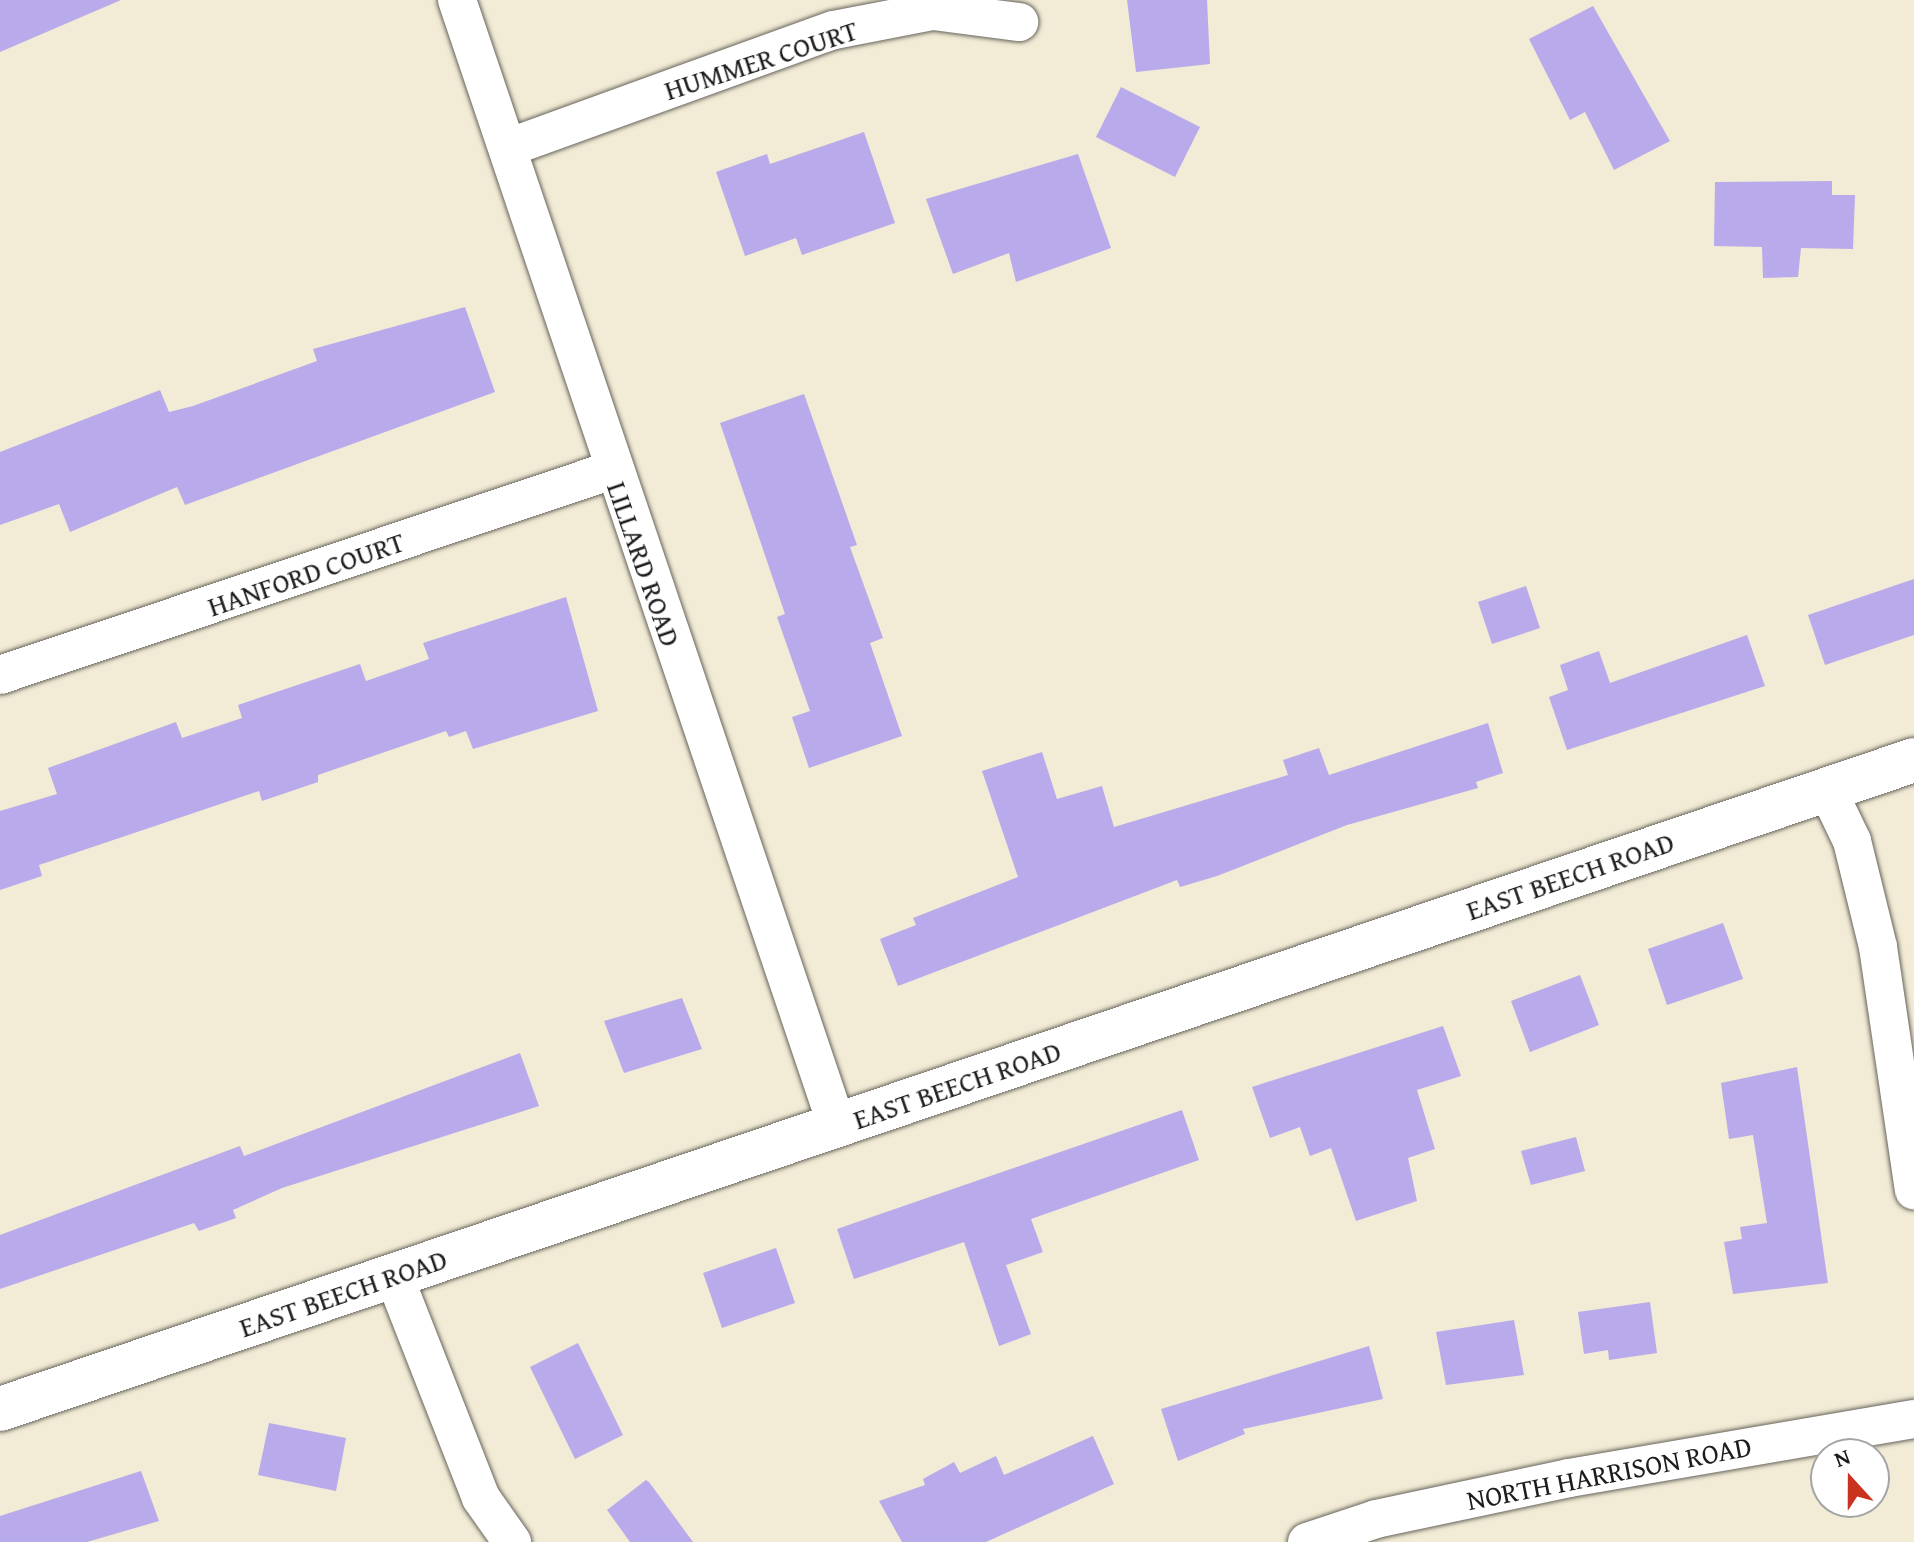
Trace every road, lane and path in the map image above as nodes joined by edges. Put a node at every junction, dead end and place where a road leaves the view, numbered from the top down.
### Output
1 (457, 0) edge
2 (1019, 22) dead end
3 (510, 147) junction
4 (612, 470) junction
5 (0, 675) edge
6 (1914, 760) edge
7 (1827, 789) junction
8 (837, 1126) junction
9 (1914, 1190) edge
10 (394, 1276) junction
11 (0, 1409) edge
12 (1914, 1419) edge
13 (512, 1542) edge
14 (1307, 1542) edge

1 - 3 street, LILLARD ROAD
2 - 3 street, HUMMER COURT
3 - 4 street, LILLARD ROAD
4 - 5 street, HANFORD COURT
4 - 8 street, LILLARD ROAD
6 - 7 street, EAST BEECH ROAD
7 - 8 street, EAST BEECH ROAD
7 - 9 street
8 - 10 street, EAST BEECH ROAD
10 - 11 street, EAST BEECH ROAD
10 - 13 street
12 - 14 street, NORTH HARRISON ROAD

